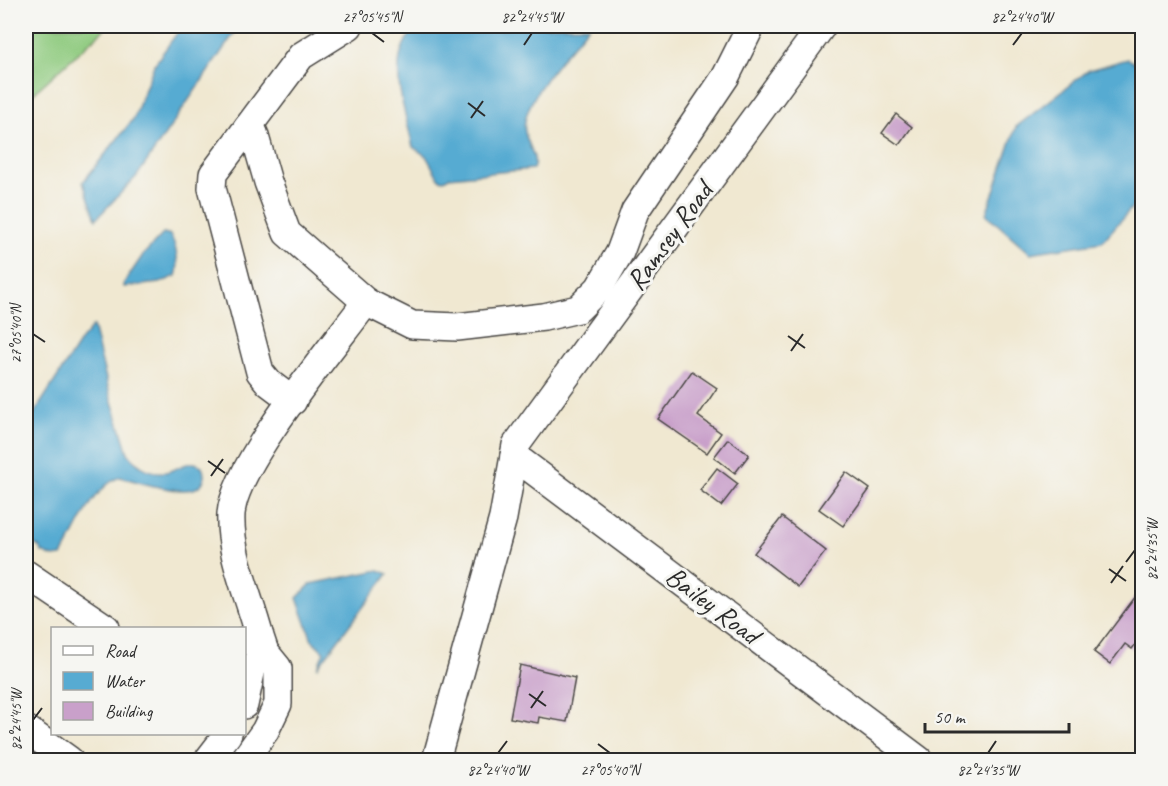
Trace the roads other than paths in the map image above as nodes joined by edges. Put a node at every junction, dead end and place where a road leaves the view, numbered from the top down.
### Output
1 (350, 26) edge
2 (751, 26) edge
3 (822, 26) edge
4 (248, 127) junction
5 (366, 302) junction
6 (293, 401) junction
7 (515, 451) junction
8 (26, 574) edge
9 (105, 627) edge
10 (256, 642) edge
11 (246, 696) edge
12 (26, 729) edge
13 (227, 735) edge
14 (69, 760) edge
15 (208, 760) edge
16 (244, 760) edge
17 (436, 760) edge
18 (920, 760) edge

1 - 4 street
2 - 5 street
3 - 7 street, Ramsey Road
4 - 5 street
4 - 6 street
5 - 6 street
6 - 10 street
7 - 17 street
7 - 18 street, Bailey Road
8 - 9 street
10 - 11 street
10 - 16 street
12 - 14 street
13 - 15 street

